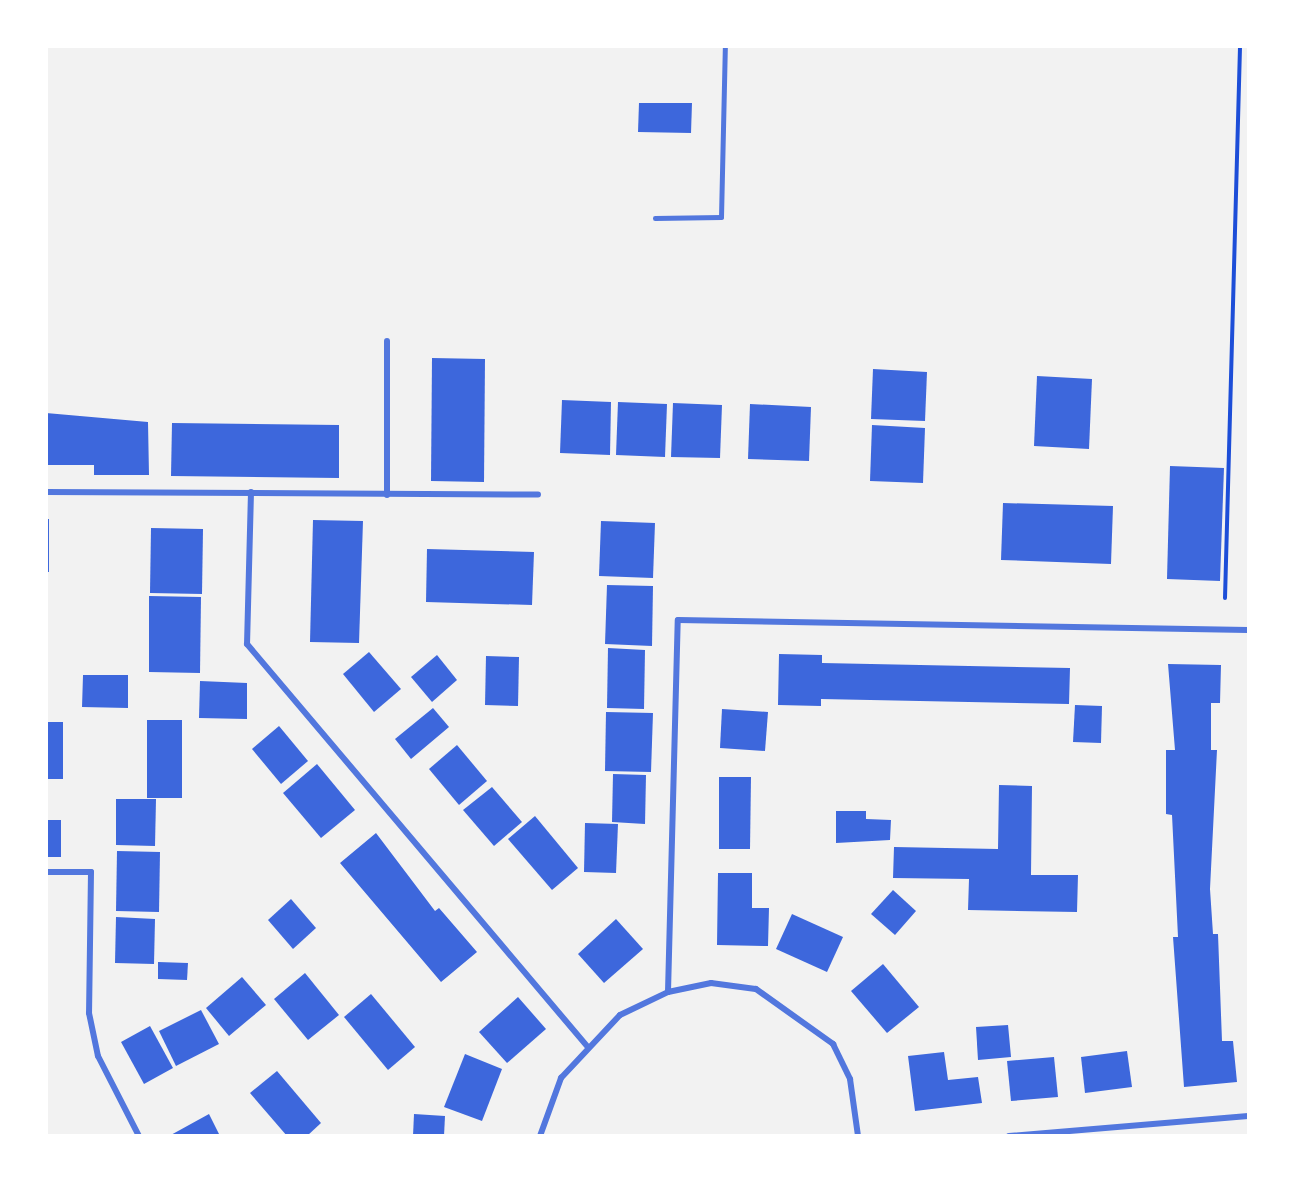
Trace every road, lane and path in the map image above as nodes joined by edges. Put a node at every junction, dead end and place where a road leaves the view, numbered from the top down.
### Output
1 (725, 46) edge
2 (1240, 46) edge
3 (655, 219) dead end
4 (387, 341) dead end
5 (46, 492) edge
6 (250, 492) junction
7 (387, 495) junction
8 (538, 495) dead end
9 (1225, 598) dead end
10 (1248, 630) edge
11 (46, 872) edge
12 (668, 992) junction
13 (587, 1046) junction
14 (1248, 1116) edge
15 (139, 1136) edge
16 (540, 1136) edge
17 (858, 1136) edge
18 (1009, 1136) edge

1 - 3 lane
2 - 9 path
4 - 7 street
5 - 6 street
6 - 7 street
6 - 13 street
7 - 8 street
10 - 12 street
11 - 15 street
12 - 13 street
12 - 17 street
13 - 16 street
14 - 18 street

